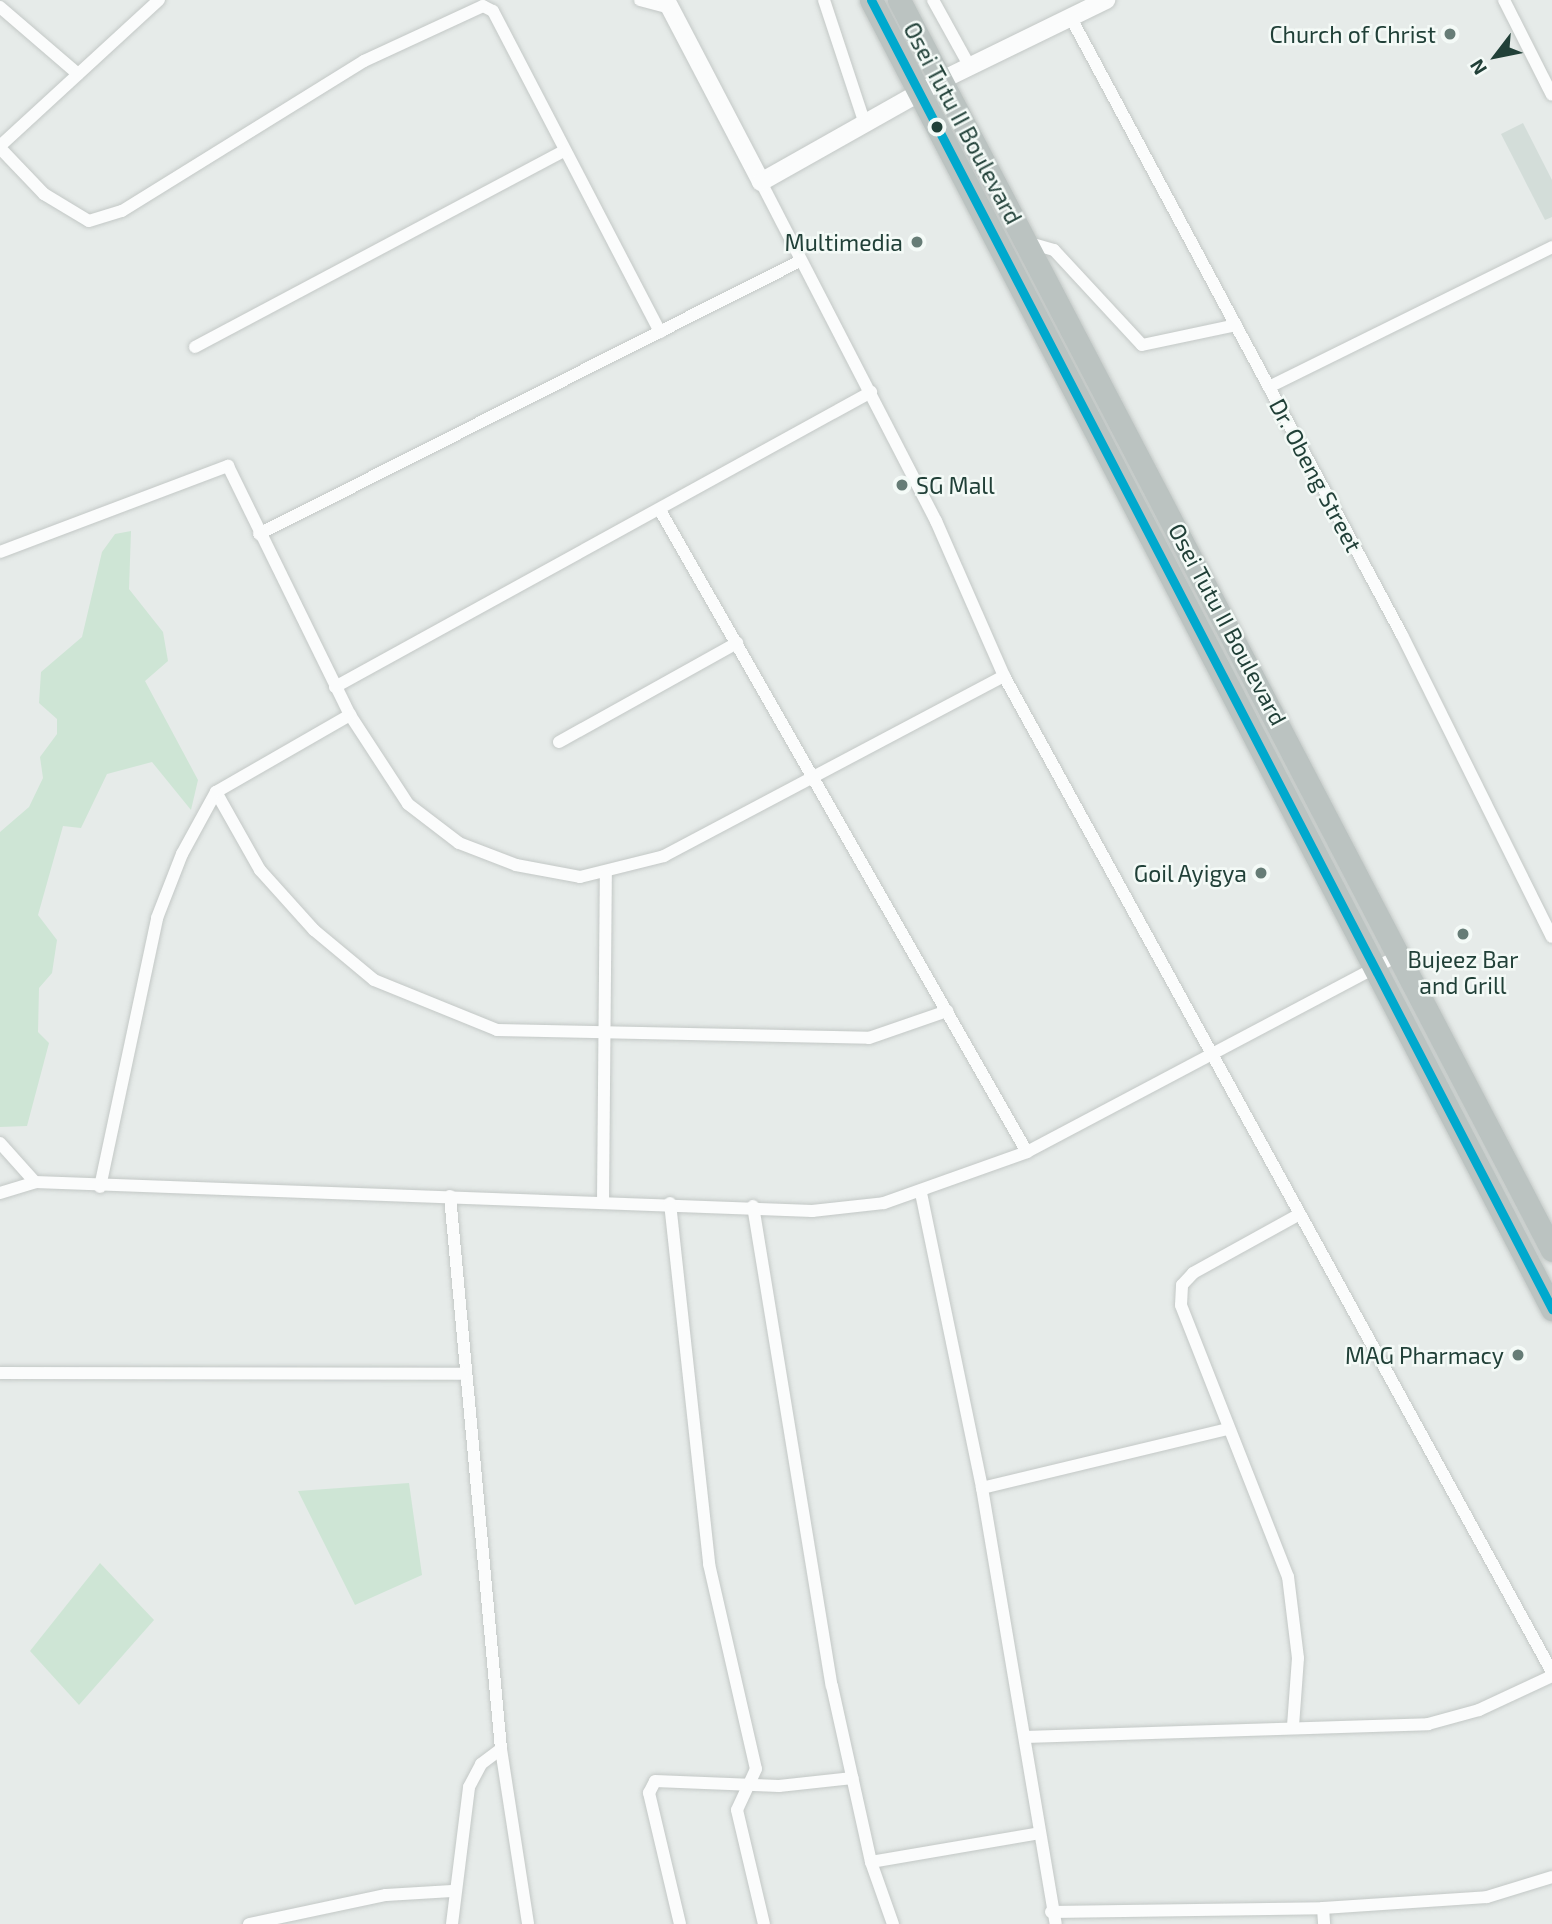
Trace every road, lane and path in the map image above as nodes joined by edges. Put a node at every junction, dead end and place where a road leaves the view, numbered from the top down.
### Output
1 (639, 0) edge
2 (824, 0) edge
3 (871, 0) edge
4 (899, 0) edge
5 (933, 0) edge
6 (1106, 0) edge
7 (1504, 0) edge
8 (157, 1) edge
9 (667, 4) edge
10 (0, 7) edge
11 (1071, 18) junction
12 (970, 67) junction
13 (78, 74) junction
14 (940, 81) junction
15 (919, 92) junction
16 (1552, 95) edge
17 (865, 124) junction
18 (0, 147) edge
19 (564, 151) junction
20 (761, 182) junction
21 (1025, 242) junction
22 (1552, 247) edge
23 (800, 261) junction
24 (1236, 325) junction
25 (660, 332) junction
26 (195, 347) dead end
27 (1269, 387) junction
28 (871, 392) junction
29 (661, 512) junction
30 (260, 534) junction
31 (0, 552) edge
32 (737, 643) junction
33 (1004, 676) junction
34 (335, 687) junction
35 (349, 715) junction
36 (559, 742) dead end
37 (817, 778) junction
38 (216, 792) junction
39 (606, 875) junction
40 (1552, 937) edge
41 (1399, 955) junction
42 (1376, 966) junction
43 (947, 1011) junction
44 (605, 1035) junction
45 (1214, 1057) junction
46 (0, 1143) edge
47 (1027, 1152) junction
48 (35, 1182) junction
49 (100, 1186) junction
50 (0, 1193) edge
51 (921, 1193) junction
52 (450, 1196) junction
53 (603, 1201) junction
54 (670, 1203) junction
55 (753, 1206) junction
56 (1300, 1214) junction
57 (1552, 1250) edge
58 (1552, 1309) edge
59 (0, 1373) edge
60 (462, 1374) junction
61 (1228, 1429) junction
62 (982, 1488) junction
63 (1552, 1674) edge
64 (1293, 1727) junction
65 (1025, 1737) junction
66 (501, 1749) junction
67 (853, 1778) junction
68 (752, 1785) junction
69 (1040, 1833) junction
70 (871, 1862) junction
71 (1552, 1877) edge
72 (452, 1891) junction
73 (1323, 1908) junction
74 (1054, 1918) edge
75 (249, 1924) edge
76 (452, 1924) edge
77 (528, 1924) edge
78 (680, 1924) edge
79 (764, 1924) edge
80 (893, 1924) edge
81 (1324, 1924) edge

1 - 9 street
2 - 17 street
3 - 15 highway, Osei Tutu II Boulevard
4 - 14 highway, Osei Tutu II Boulevard
5 - 12 street
6 - 11 street
7 - 16 street
8 - 13 street
9 - 20 street
10 - 13 street
11 - 12 street
11 - 24 street, Dr. Obeng Street
12 - 14 street
13 - 18 street
14 - 15 street
14 - 21 highway, Osei Tutu II Boulevard
15 - 17 street
15 - 42 highway, Osei Tutu II Boulevard
17 - 20 street
18 - 19 street
19 - 25 street
19 - 26 street
20 - 23 street
21 - 24 street
21 - 41 highway, Osei Tutu II Boulevard
22 - 27 street
23 - 25 street
23 - 28 street
24 - 27 street, Dr. Obeng Street
25 - 30 street
27 - 40 street, Dr. Obeng Street
28 - 29 street
28 - 33 street
29 - 32 street
29 - 34 street
30 - 31 street
30 - 34 street
32 - 36 street
32 - 37 street
33 - 37 street
33 - 45 street
34 - 35 street
35 - 38 street
35 - 39 street
37 - 39 street
37 - 43 street
38 - 44 street
38 - 49 street
39 - 44 street
41 - 42 street
41 - 57 highway, Osei Tutu II Boulevard
42 - 45 street
42 - 58 highway, Osei Tutu II Boulevard
43 - 44 street
43 - 47 street
44 - 53 street
45 - 47 street
45 - 56 street
46 - 48 street
47 - 51 street
48 - 49 street
48 - 50 street
49 - 52 street
51 - 55 street
51 - 62 street
52 - 53 street
52 - 60 street
53 - 54 street
54 - 55 street
54 - 68 street
55 - 67 street
56 - 61 street
56 - 63 street
59 - 60 street
60 - 66 street
61 - 62 street
61 - 64 street
62 - 65 street
63 - 64 street
64 - 65 street
65 - 69 street
66 - 72 street
66 - 77 street
67 - 68 street
67 - 70 street
68 - 78 street
68 - 79 street
69 - 70 street
69 - 74 street
70 - 80 street
71 - 73 street
72 - 75 street
72 - 76 street
73 - 74 street
73 - 81 street

